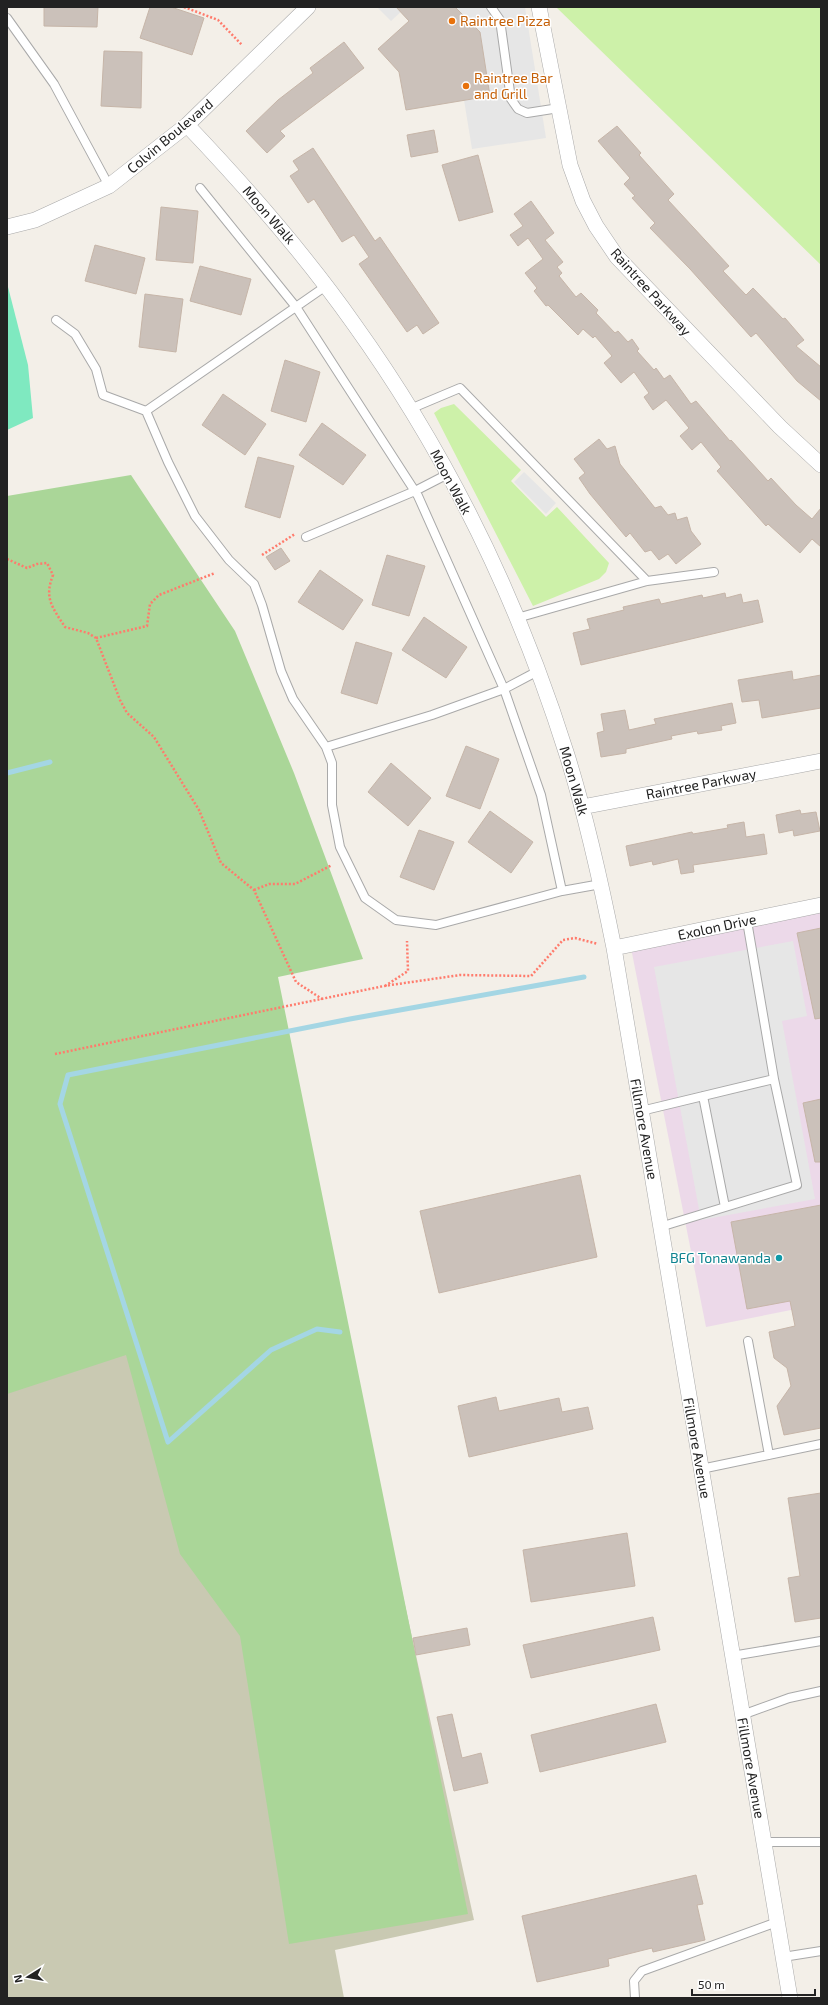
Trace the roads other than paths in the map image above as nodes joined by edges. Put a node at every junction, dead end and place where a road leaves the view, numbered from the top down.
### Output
1 (308, 7) edge
2 (491, 7) edge
3 (539, 7) edge
4 (7, 18) edge
5 (559, 108) junction
6 (187, 125) junction
7 (109, 186) junction
8 (200, 188) dead end
9 (7, 227) edge
10 (326, 286) junction
11 (296, 306) junction
12 (56, 320) dead end
13 (410, 409) junction
14 (146, 411) junction
15 (821, 465) edge
16 (448, 474) junction
17 (415, 491) junction
18 (306, 537) road end
19 (714, 572) dead end
20 (647, 581) junction
21 (517, 618) junction
22 (538, 671) junction
23 (504, 689) junction
24 (326, 747) junction
25 (821, 761) edge
26 (582, 807) junction
27 (600, 884) junction
28 (562, 892) junction
29 (604, 899) joint
30 (821, 905) edge
31 (747, 921) junction
32 (614, 948) junction
33 (774, 1079) junction
34 (703, 1096) junction
35 (641, 1111) junction
36 (725, 1207) junction
37 (660, 1227) junction
38 (748, 1341) dead end
39 (821, 1444) edge
40 (769, 1455) junction
41 (701, 1469) junction
42 (821, 1641) edge
43 (732, 1656) junction
44 (821, 1691) edge
45 (742, 1715) junction
46 (763, 1842) junction
47 (821, 1842) edge
48 (777, 1922) junction
49 (821, 1951) edge
50 (783, 1957) junction
51 (635, 1998) edge
52 (790, 1998) edge

1 - 6 street, Colvin Boulevard
2 - 5 lane
3 - 5 street, Raintree Parkway
4 - 7 lane
5 - 15 street, Raintree Parkway
6 - 7 street, Colvin Boulevard
6 - 10 street, Moon Walk
7 - 9 street, Colvin Boulevard
8 - 11 lane
10 - 11 lane
10 - 13 street, Moon Walk
11 - 14 lane
11 - 17 lane
12 - 14 lane
13 - 16 street, Moon Walk
13 - 20 lane
14 - 24 lane
16 - 17 lane
16 - 21 street, Moon Walk
17 - 18 lane
17 - 23 lane
19 - 20 lane
20 - 21 lane
21 - 22 street, Moon Walk
22 - 23 lane
22 - 26 street, Moon Walk
23 - 24 lane
23 - 28 lane
24 - 28 lane
25 - 26 street, Raintree Parkway
26 - 27 street, Moon Walk
27 - 28 lane
27 - 29 street, Moon Walk
29 - 32 street, Fillmore Avenue
30 - 31 street, Exolon Drive
31 - 32 street, Exolon Drive
31 - 33 lane
32 - 35 street, Fillmore Avenue
33 - 34 lane
33 - 36 lane
34 - 35 lane
34 - 36 lane
35 - 37 street, Fillmore Avenue
36 - 37 lane
37 - 41 street, Fillmore Avenue
38 - 40 lane
39 - 40 lane
40 - 41 lane
41 - 43 street, Fillmore Avenue
42 - 43 lane
43 - 45 street, Fillmore Avenue
44 - 45 lane
45 - 46 street, Fillmore Avenue
46 - 47 lane
46 - 48 street, Fillmore Avenue
48 - 50 street, Fillmore Avenue
48 - 51 lane
49 - 50 lane
50 - 52 street, Fillmore Avenue

